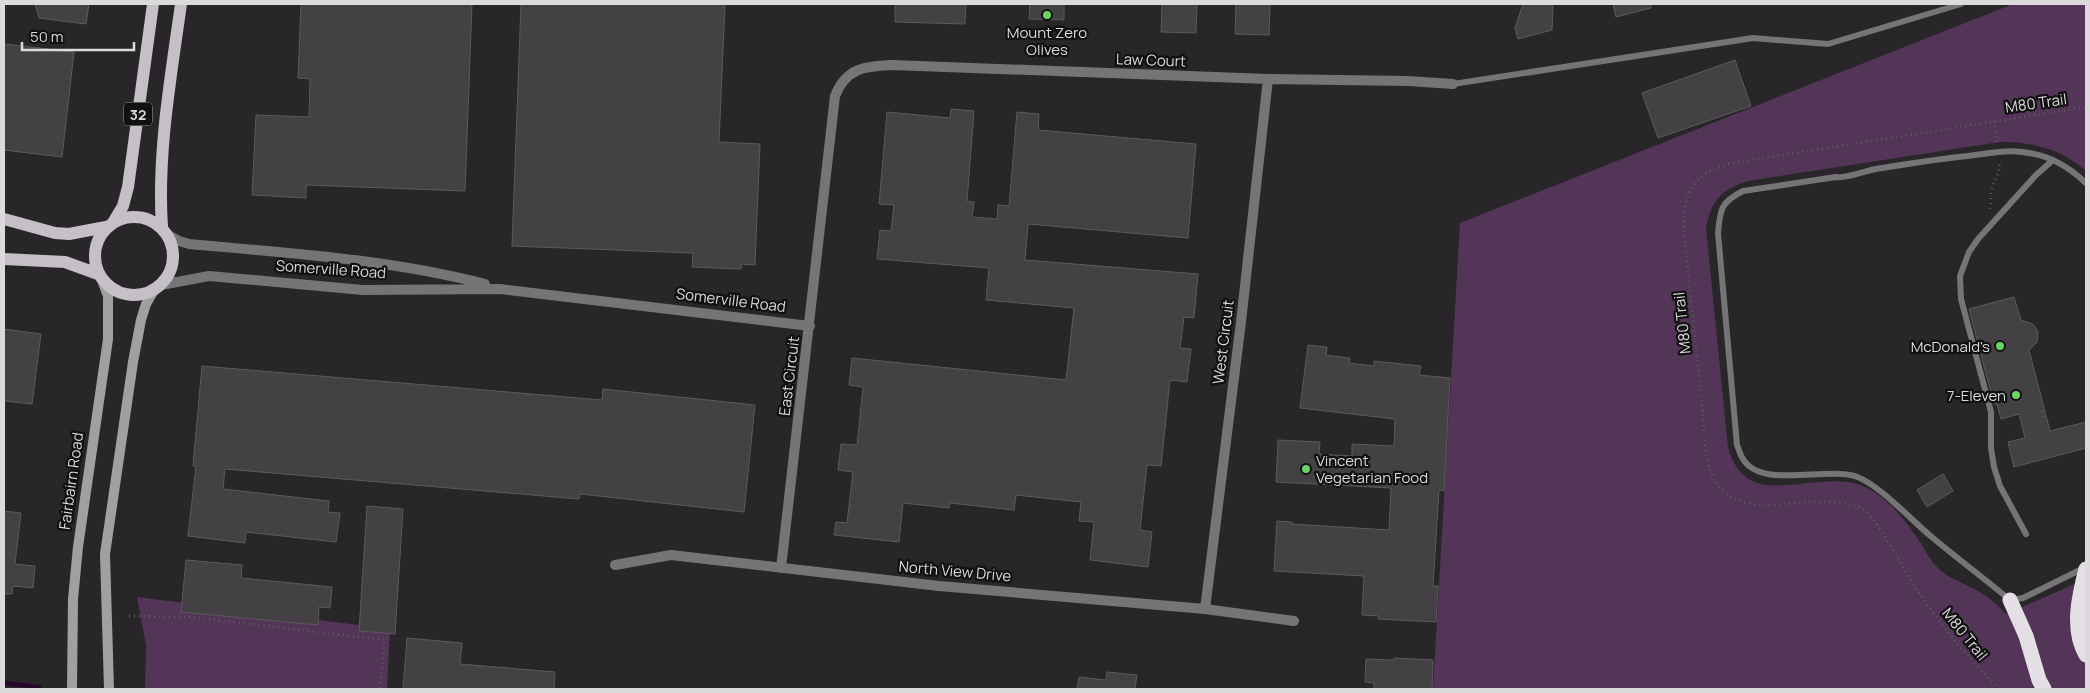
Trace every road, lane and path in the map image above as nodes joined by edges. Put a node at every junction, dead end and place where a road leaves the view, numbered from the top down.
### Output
1 (153, 4) edge
2 (181, 4) edge
3 (1960, 4) edge
4 (850, 74) joint
5 (1268, 79) junction
6 (1453, 84) joint
7 (2086, 108) edge
8 (1994, 121) junction
9 (1998, 152) junction
10 (2053, 160) junction
11 (2086, 183) edge
12 (4, 219) edge
13 (110, 224) junction
14 (1988, 228) junction
15 (165, 231) junction
16 (4, 259) edge
17 (100, 277) junction
18 (157, 287) junction
19 (500, 289) junction
20 (810, 326) junction
21 (2042, 411) dead end
22 (2044, 420) dead end
23 (2026, 534) dead end
24 (615, 565) dead end
25 (781, 568) junction
26 (2086, 568) edge
27 (2010, 600) junction
28 (1205, 608) junction
29 (129, 616) dead end
30 (1294, 621) dead end
31 (2086, 656) edge
32 (72, 689) edge
33 (109, 689) edge
34 (380, 689) edge
35 (1999, 689) edge
36 (2044, 689) edge

1 - 13 main road, 32
2 - 15 main road, 32
3 - 6 lane
4 - 5 street, Law Court
4 - 20 street, East Circuit
5 - 6 street, Law Court
5 - 28 street, West Circuit
7 - 8 path, M80 Trail
8 - 9 path
8 - 35 path, M80 Trail
9 - 10 lane
9 - 14 path
9 - 27 lane
10 - 11 lane
10 - 14 lane
12 - 13 main road
13 - 15 main road
13 - 17 main road, 32
14 - 23 lane
15 - 18 main road, 32
15 - 19 street, Somerville Road
16 - 17 main road
17 - 18 main road
17 - 32 street, Fairbairn Road
18 - 19 street, Somerville Road
18 - 33 street
19 - 20 street, Somerville Road
20 - 25 street, East Circuit
21 - 22 path
24 - 25 street, North View Drive
25 - 28 street, North View Drive
26 - 27 lane
26 - 31 highway
27 - 36 highway
28 - 30 street, North View Drive
29 - 34 path

